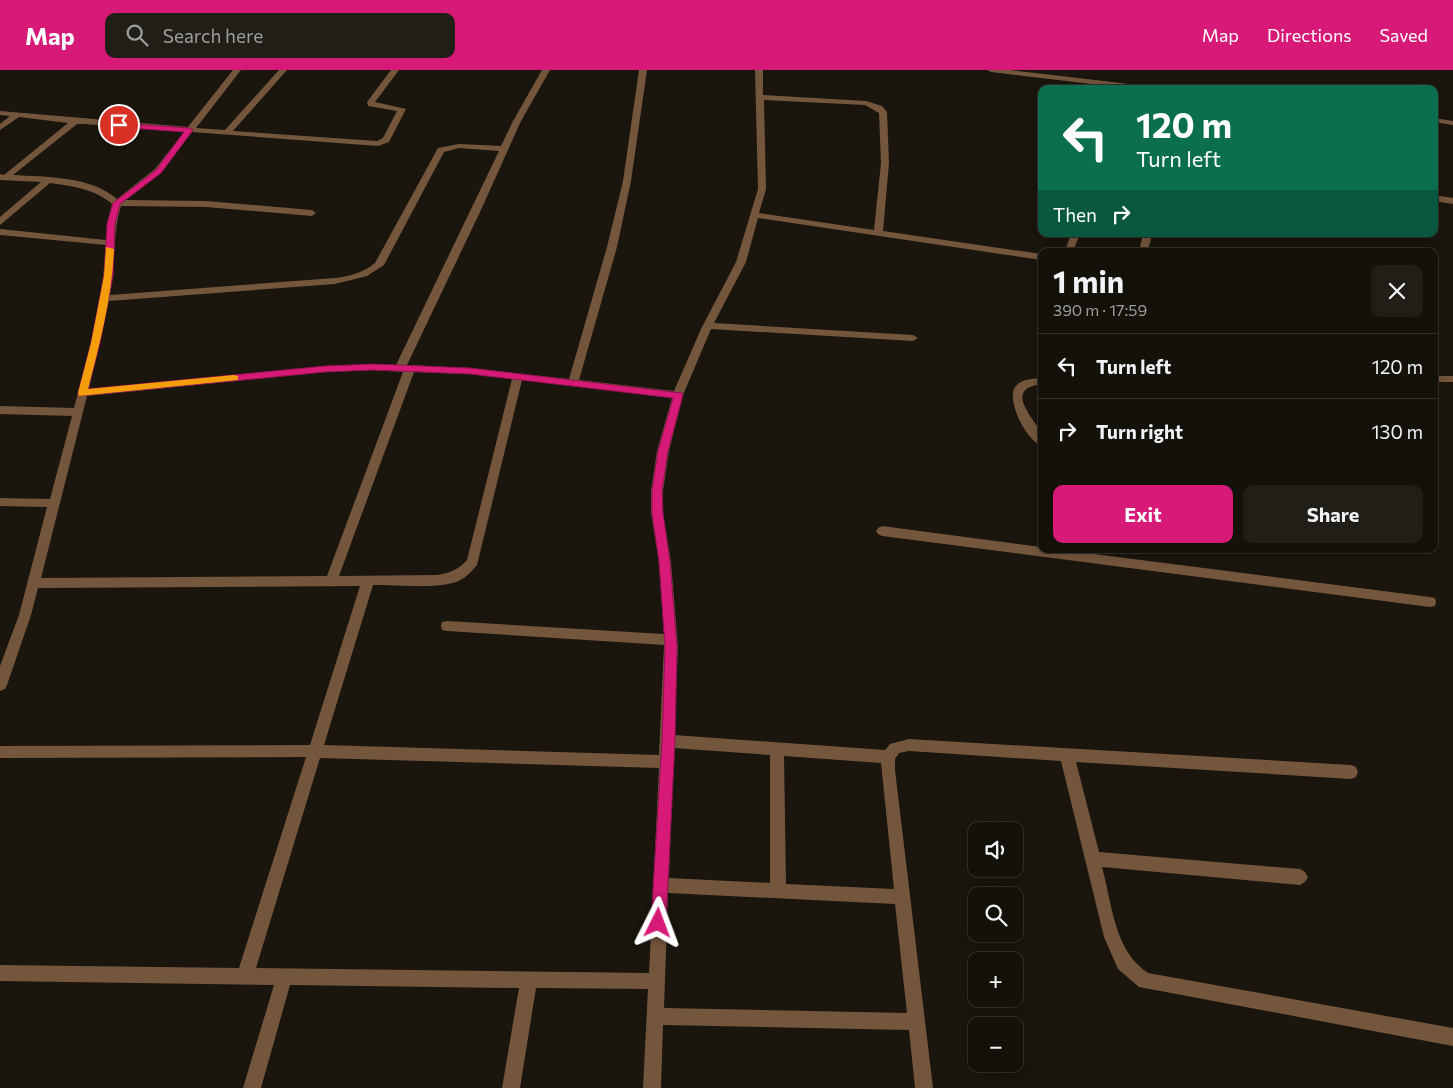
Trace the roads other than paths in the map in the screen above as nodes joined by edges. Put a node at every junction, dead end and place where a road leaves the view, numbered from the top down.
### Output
1 (237, 70) edge
2 (283, 70) edge
3 (395, 70) edge
4 (546, 70) edge
5 (643, 70) edge
6 (759, 70) edge
7 (991, 70) edge
8 (1120, 85) edge
9 (759, 97) junction
10 (0, 112) edge
11 (17, 114) junction
12 (1438, 120) edge
13 (76, 121) junction
14 (1453, 122) edge
15 (0, 128) edge
16 (189, 130) junction
17 (227, 134) junction
18 (504, 149) junction
19 (3, 177) edge
20 (49, 180) junction
21 (1438, 198) edge
22 (1453, 200) edge
23 (117, 203) junction
24 (312, 213) dead end
25 (755, 214) junction
26 (0, 222) edge
27 (0, 232) edge
28 (878, 233) junction
29 (110, 243) junction
30 (1038, 257) edge
31 (104, 298) junction
32 (708, 326) junction
33 (914, 338) dead end
34 (405, 368) junction
35 (518, 377) junction
36 (1438, 379) edge
37 (1453, 379) edge
38 (1038, 381) edge
39 (573, 383) junction
40 (82, 393) junction
41 (678, 395) junction
42 (0, 410) edge
43 (78, 412) junction
44 (1038, 438) edge
45 (0, 502) edge
46 (55, 503) junction
47 (882, 532) dead end
48 (1038, 550) edge
49 (1067, 553) edge
50 (331, 581) junction
51 (368, 581) junction
52 (33, 583) junction
53 (1430, 602) dead end
54 (447, 626) dead end
55 (670, 640) junction
56 (0, 685) edge
57 (668, 741) junction
58 (777, 749) junction
59 (316, 751) junction
60 (0, 752) edge
61 (1068, 754) junction
62 (888, 757) junction
63 (667, 762) junction
64 (1350, 772) dead end
65 (1093, 859) junction
66 (1300, 876) dead end
67 (660, 884) junction
68 (778, 891) junction
69 (902, 897) junction
70 (0, 973) edge
71 (246, 976) junction
72 (284, 977) junction
73 (529, 980) junction
74 (656, 981) junction
75 (654, 1016) junction
76 (916, 1022) junction
77 (1453, 1037) edge
78 (252, 1088) edge
79 (511, 1088) edge
80 (652, 1088) edge
81 (924, 1088) edge

1 - 16 street
2 - 17 street
3 - 17 street
4 - 18 street
5 - 39 street
6 - 9 street
7 - 8 street
9 - 25 street
9 - 28 street
10 - 11 street
11 - 13 street
11 - 15 street
12 - 14 street
13 - 16 street
13 - 19 street
16 - 17 street
16 - 23 street
18 - 31 street
18 - 34 street
19 - 20 street
20 - 23 street
20 - 26 street
21 - 22 street
23 - 24 street
23 - 29 street
25 - 28 street
25 - 32 street
27 - 29 street
28 - 30 street
29 - 31 street
31 - 40 street
32 - 33 street
32 - 41 street
34 - 35 street
34 - 40 street
34 - 50 street
35 - 39 street
35 - 51 street
36 - 37 street
38 - 44 street
39 - 41 street
40 - 43 street
41 - 55 street
42 - 43 street
43 - 46 street
45 - 46 street
46 - 52 street
47 - 48 street
49 - 53 street
50 - 51 street
50 - 52 street
51 - 59 street
52 - 56 street
54 - 55 street
55 - 57 street
57 - 58 street
57 - 63 street
58 - 62 street
58 - 68 street
59 - 60 street
59 - 63 street
59 - 71 street
61 - 62 street
61 - 64 street
61 - 65 street
62 - 69 street
63 - 67 street
65 - 66 street
65 - 77 street
67 - 68 street
67 - 74 street
68 - 69 street
69 - 76 street
70 - 71 street
71 - 72 street
72 - 73 street
72 - 78 street
73 - 74 street
73 - 79 street
74 - 75 street
75 - 76 street
75 - 80 street
76 - 81 street

